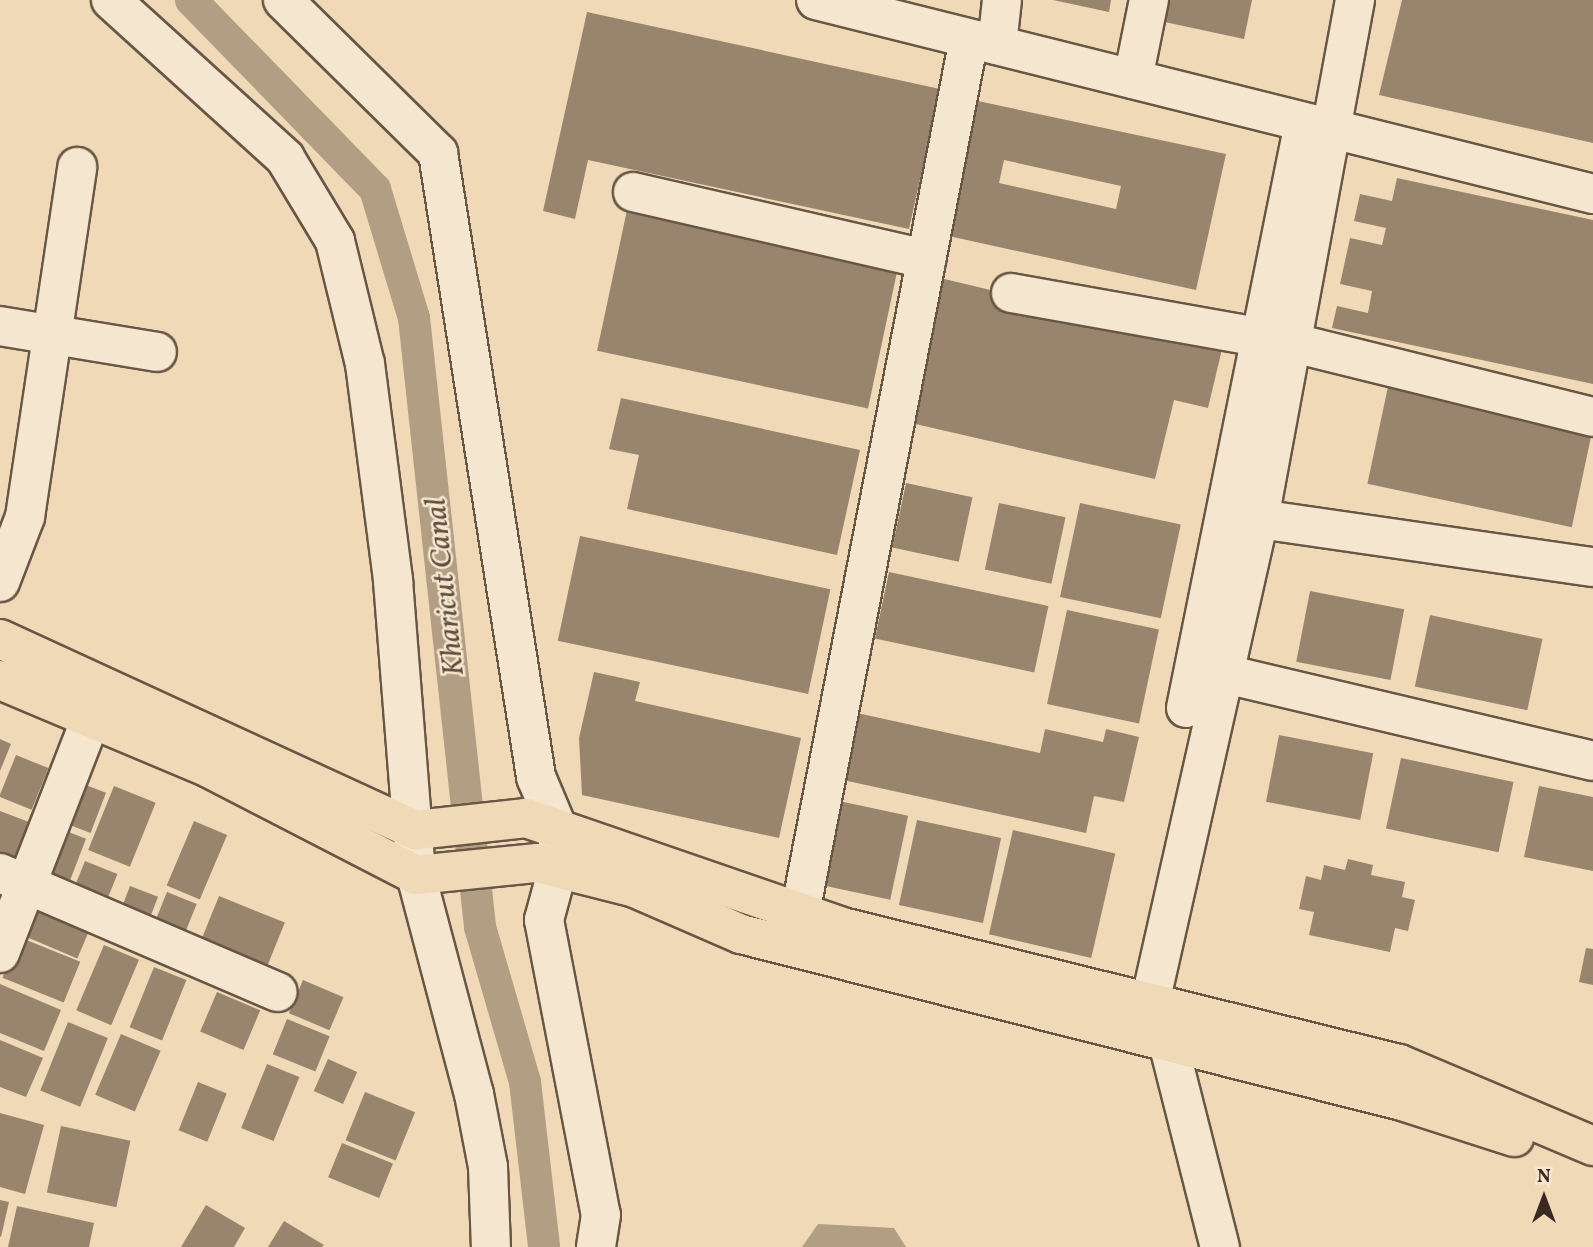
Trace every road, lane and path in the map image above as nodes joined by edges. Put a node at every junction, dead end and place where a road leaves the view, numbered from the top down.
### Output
1 (111, 0) edge
2 (283, 0) edge
3 (816, 0) edge
4 (1002, 0) edge
5 (1149, 0) edge
6 (1327, 0) edge
7 (1355, 0) edge
8 (983, 42) junction
9 (1133, 79) junction
10 (1317, 125) junction
11 (76, 167) dead end
12 (633, 192) dead end
13 (1593, 194) edge
14 (926, 259) junction
15 (1011, 293) dead end
16 (0, 326) edge
17 (52, 334) junction
18 (1279, 341) junction
19 (157, 352) dead end
20 (1593, 417) edge
21 (1259, 519) junction
22 (1593, 567) edge
23 (0, 582) edge
24 (0, 639) edge
25 (1221, 673) junction
26 (0, 680) edge
27 (92, 718) junction
28 (1593, 761) edge
29 (542, 823) junction
30 (421, 829) junction
31 (547, 865) junction
32 (426, 874) junction
33 (13, 879) edge
34 (800, 913) junction
35 (0, 953) edge
36 (278, 992) dead end
37 (1141, 1019) junction
38 (1593, 1146) edge
39 (1593, 1162) edge
40 (491, 1247) edge
41 (596, 1247) edge
42 (1220, 1247) edge

1 - 30 street
2 - 29 street
3 - 8 street
4 - 8 street
5 - 9 street
6 - 10 street
7 - 10 street
8 - 9 street
8 - 14 street
9 - 10 street
10 - 13 street
10 - 18 street
11 - 17 street
12 - 14 street
14 - 34 street
15 - 18 street
16 - 17 street
17 - 19 street
17 - 23 street
18 - 20 street
18 - 21 street
18 - 37 street
21 - 22 street
21 - 25 street
24 - 30 main road
25 - 28 street
25 - 37 street
26 - 27 main road
27 - 32 main road
27 - 33 street
29 - 30 main road
29 - 31 street
29 - 34 main road
30 - 32 street
31 - 32 main road
31 - 37 main road
31 - 41 street
32 - 40 street
33 - 35 street
33 - 36 street
34 - 37 main road
37 - 38 main road
37 - 39 main road
37 - 42 street

